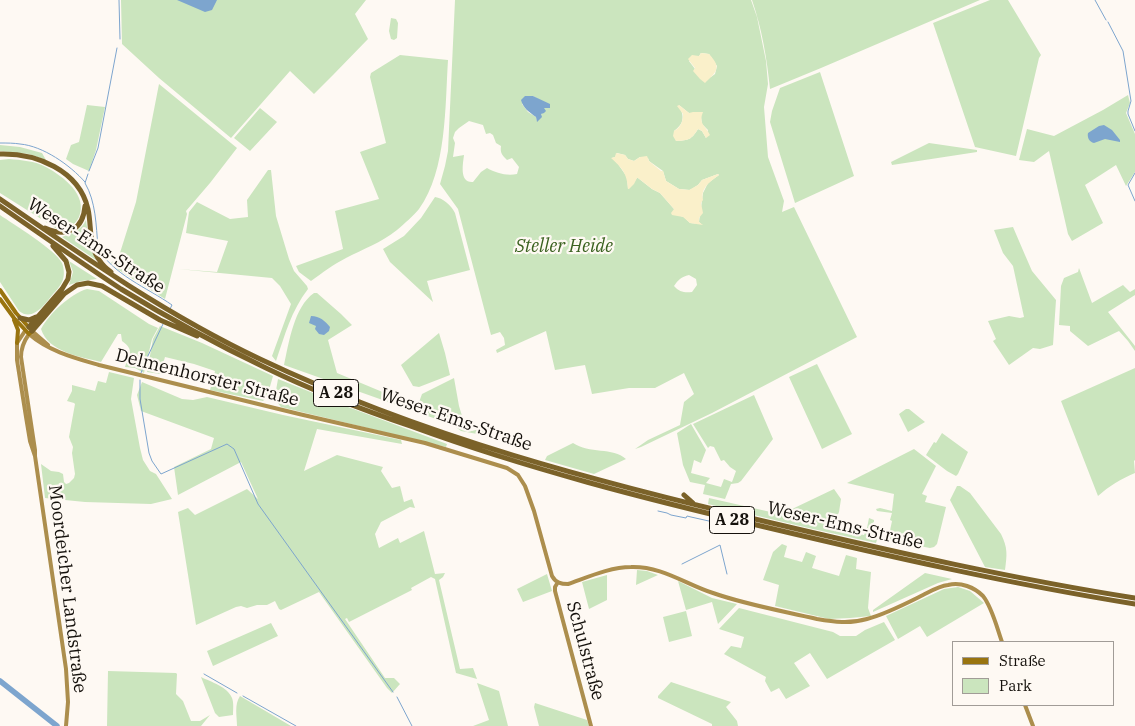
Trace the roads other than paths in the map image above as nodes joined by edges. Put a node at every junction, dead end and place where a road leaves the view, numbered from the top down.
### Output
1 (0, 154) edge
2 (0, 200) edge
3 (85, 203) junction
4 (0, 206) edge
5 (34, 223) junction
6 (46, 238) junction
7 (116, 278) junction
8 (0, 290) edge
9 (0, 299) edge
10 (39, 316) junction
11 (166, 316) junction
12 (14, 318) junction
13 (20, 318) junction
14 (29, 330) junction
15 (17, 343) junction
16 (35, 456) junction
17 (599, 475) dead end
18 (588, 477) junction
19 (684, 495) dead end
20 (695, 505) junction
21 (944, 566) junction
22 (558, 582) junction
23 (1135, 598) edge
24 (1135, 604) edge
25 (1002, 641) edge
26 (1025, 706) edge
27 (66, 726) edge
28 (591, 726) edge
29 (1033, 726) edge

1 - 3 highway
2 - 5 highway, Weser-Ems-Straße / A 28
3 - 5 highway
3 - 7 highway
4 - 6 highway, Weser-Ems-Straße / A 28
5 - 7 highway, Weser-Ems-Straße / A 28
6 - 10 highway
6 - 11 highway, Weser-Ems-Straße / A 28
7 - 11 highway, Weser-Ems-Straße / A 28
8 - 13 main road, Delmenhorster Straße
9 - 12 main road
10 - 13 highway
10 - 14 highway
11 - 14 highway
11 - 18 highway, Weser-Ems-Straße / A 28
11 - 21 highway, Weser-Ems-Straße / A 28
12 - 14 main road
12 - 15 main road
13 - 14 main road, Delmenhorster Straße
14 - 15 street
14 - 16 street, Moordeicher Landstraße
14 - 22 street, Delmenhorster Straße
15 - 16 street, Moordeicher Landstraße
16 - 27 street, Moordeicher Landstraße
17 - 18 highway
18 - 20 highway, Weser-Ems-Straße / A 28
19 - 20 highway
20 - 21 highway, Weser-Ems-Straße / A 28
21 - 23 highway, A 28
21 - 24 highway, A 28
22 - 25 street
22 - 28 street, Schulstraße
26 - 29 street

